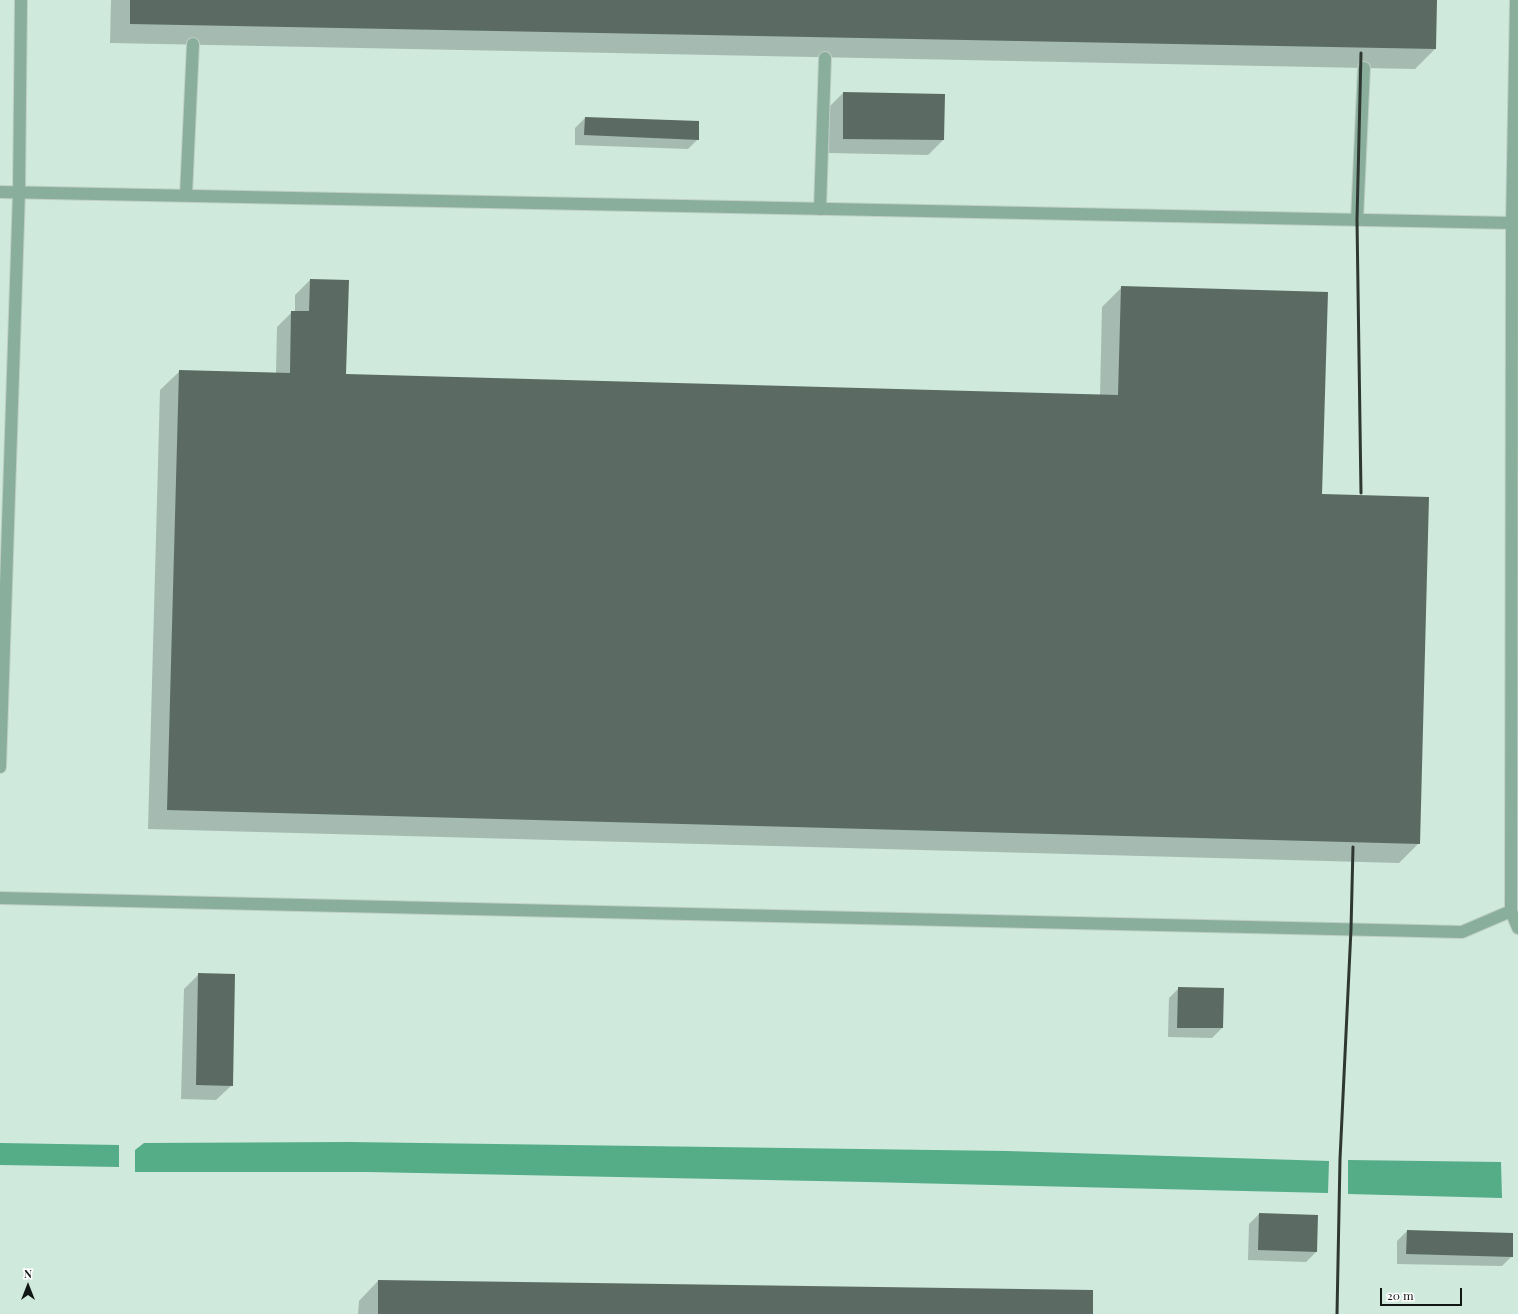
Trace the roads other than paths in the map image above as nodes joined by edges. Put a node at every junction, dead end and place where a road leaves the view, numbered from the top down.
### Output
1 (21, 0) edge
2 (1516, 0) edge
3 (193, 44) dead end
4 (824, 58) dead end
5 (1364, 68) dead end
6 (0, 192) edge
7 (19, 192) junction
8 (186, 196) junction
9 (820, 209) junction
10 (1357, 220) junction
11 (1512, 223) junction
12 (0, 767) edge
13 (0, 898) edge
14 (1511, 911) junction
15 (1518, 928) edge

1 - 7 street
2 - 11 street
3 - 8 street
4 - 9 street
5 - 10 street
6 - 7 street
7 - 8 street
7 - 12 street
8 - 9 street
9 - 10 street
10 - 11 street
11 - 14 street
13 - 14 street
14 - 15 street

